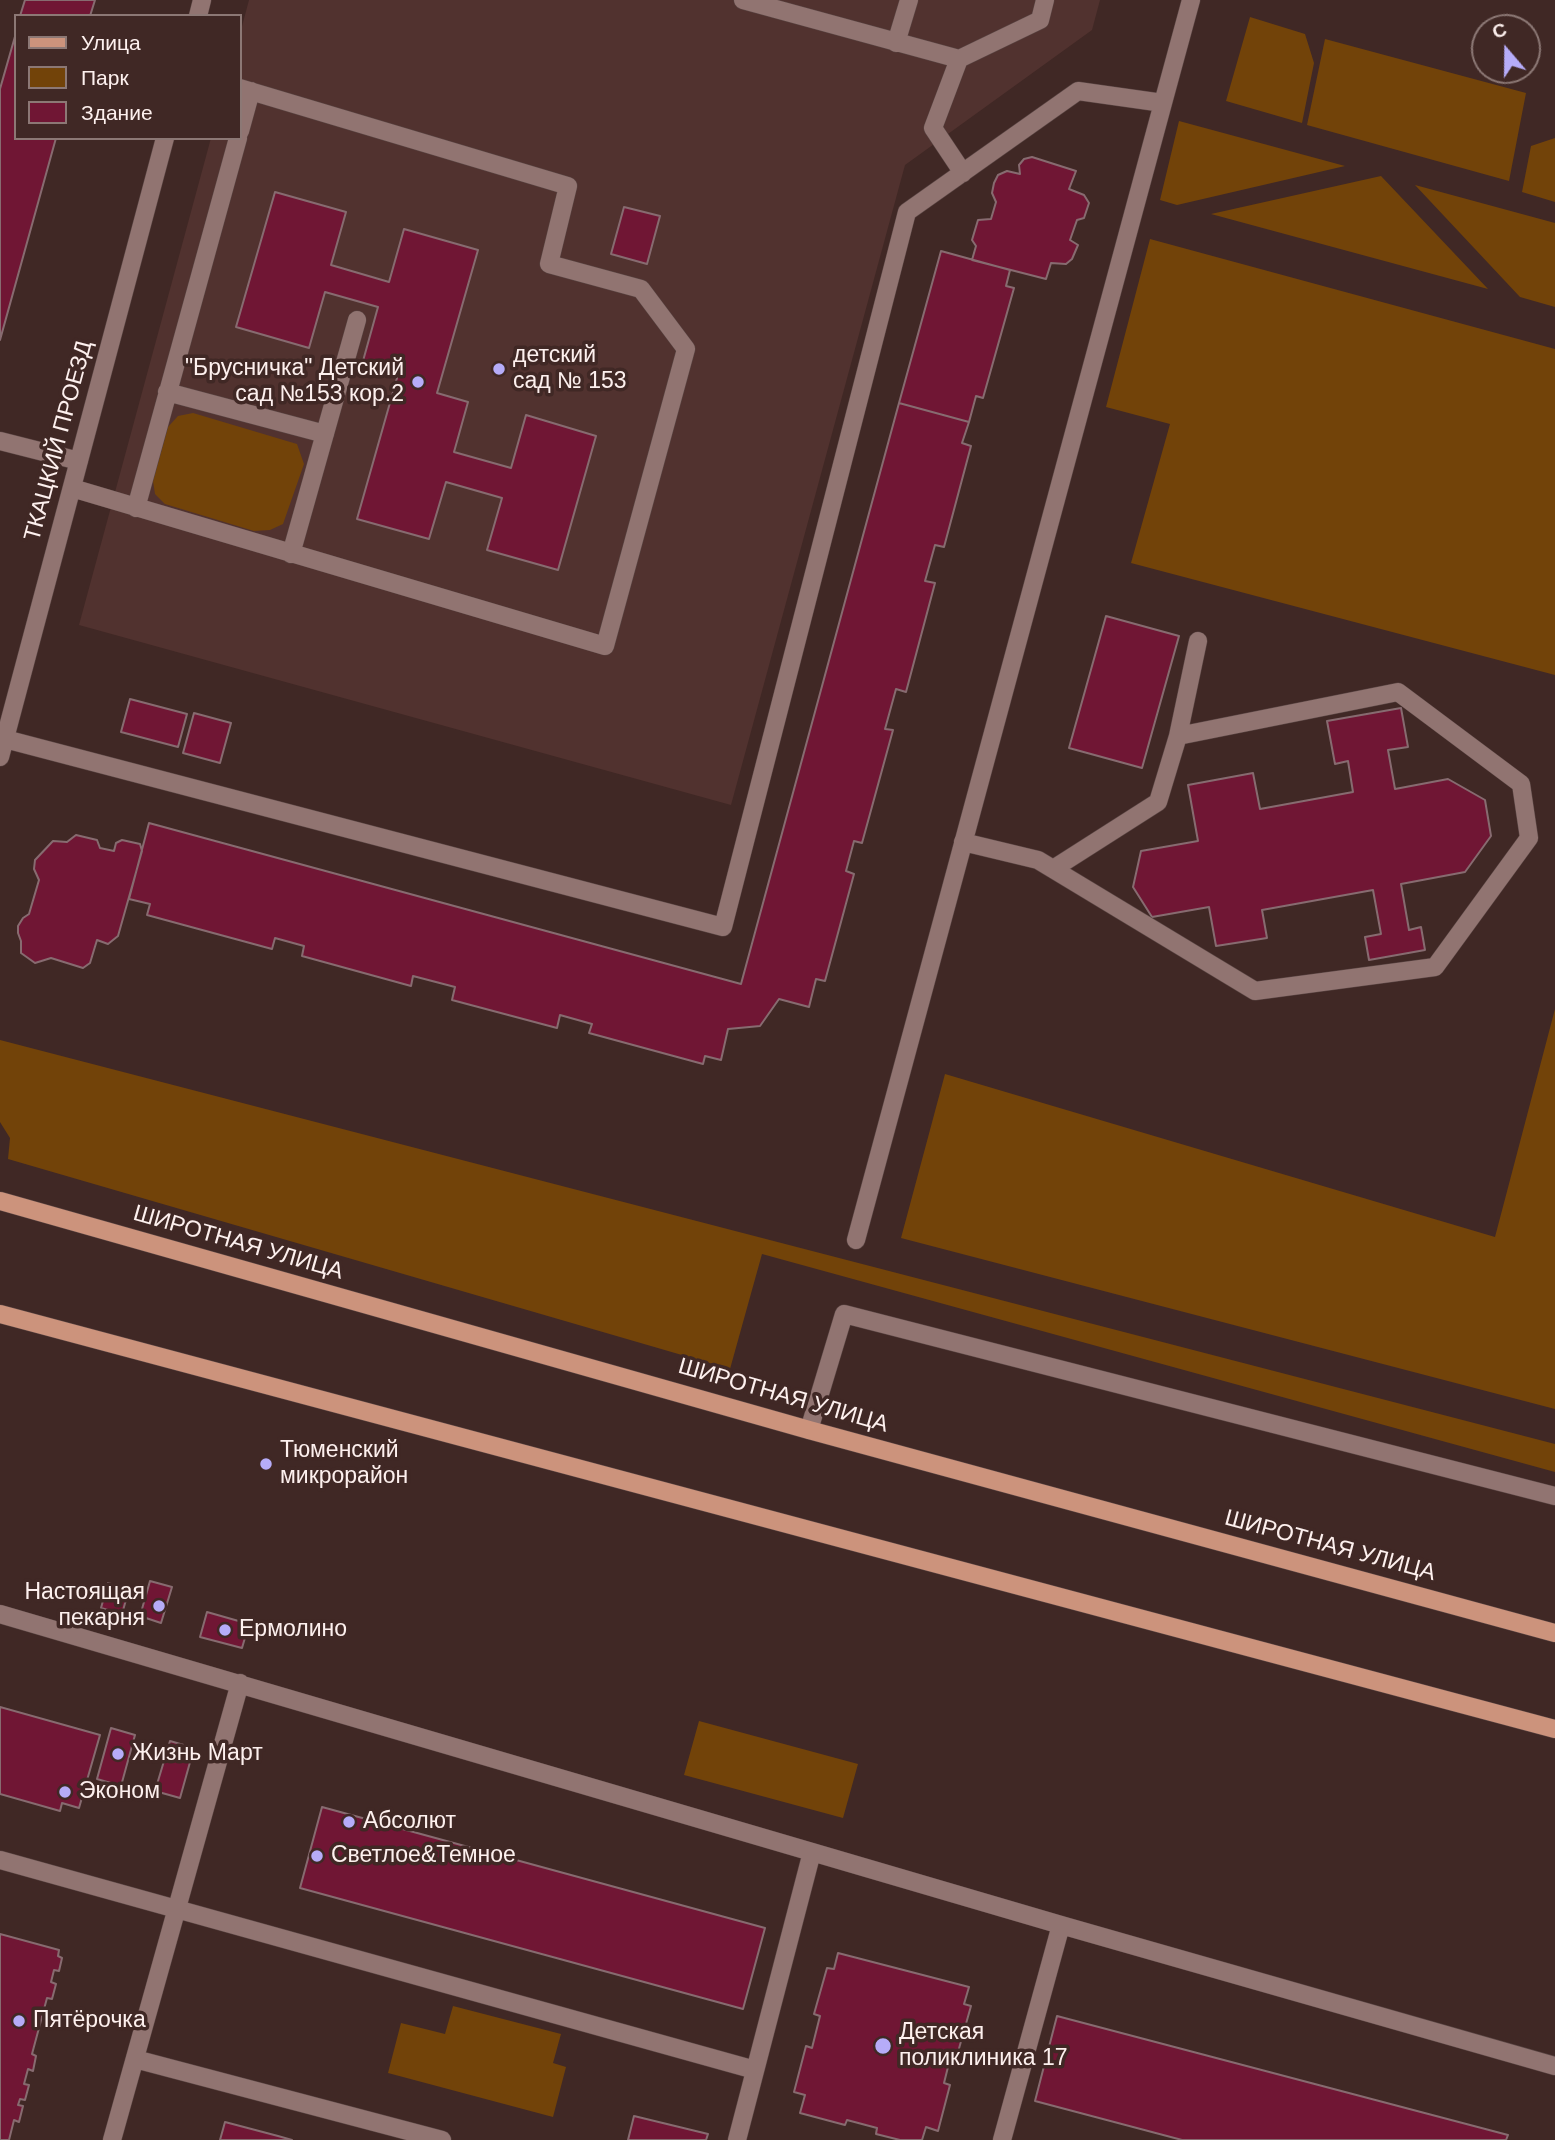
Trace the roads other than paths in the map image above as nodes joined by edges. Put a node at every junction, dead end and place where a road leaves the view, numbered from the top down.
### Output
1 (909, 0) edge
2 (1045, 0) edge
3 (1191, 0) edge
4 (748, 1) edge
5 (897, 43) junction
6 (959, 59) junction
7 (245, 90) edge
8 (1163, 103) junction
9 (242, 115) edge
10 (164, 140) edge
11 (237, 140) edge
12 (963, 173) junction
13 (357, 320) dead end
14 (167, 393) junction
15 (325, 434) junction
16 (0, 441) edge
17 (79, 461) junction
18 (72, 488) junction
19 (136, 508) junction
20 (291, 554) junction
21 (1198, 641) dead end
22 (1178, 736) junction
23 (2, 748) edge
24 (963, 842) junction
25 (1053, 869) junction
26 (0, 1202) edge
27 (856, 1240) dead end
28 (0, 1314) edge
29 (809, 1430) junction
30 (1555, 1496) edge
31 (0, 1614) edge
32 (1555, 1633) edge
33 (240, 1683) junction
34 (1555, 1729) edge
35 (812, 1852) junction
36 (0, 1860) edge
37 (175, 1908) junction
38 (1061, 1926) junction
39 (135, 2059) junction
40 (1555, 2066) edge
41 (755, 2070) junction
42 (112, 2140) edge
43 (442, 2140) edge
44 (737, 2140) edge
45 (1002, 2140) edge

1 - 5 street
2 - 6 street
3 - 8 street
4 - 5 street
5 - 6 street
6 - 12 street
7 - 9 street
7 - 20 street
8 - 12 street
8 - 24 street
10 - 17 street, ТКАЦКИЙ ПРОЕЗД
11 - 14 street
12 - 23 street
13 - 15 street
14 - 15 street
14 - 19 street
15 - 20 street
16 - 17 street
17 - 18 street, ТКАЦКИЙ ПРОЕЗД
18 - 19 street
18 - 23 street, ТКАЦКИЙ ПРОЕЗД
19 - 20 street
21 - 22 street
22 - 25 street
22 - 25 street
24 - 25 street
24 - 27 street
26 - 29 main road, ШИРОТНАЯ УЛИЦА
28 - 34 main road
29 - 30 street
29 - 32 main road, ШИРОТНАЯ УЛИЦА
31 - 33 street
33 - 35 street
33 - 37 street
35 - 38 street
35 - 41 street
36 - 37 street
37 - 39 street
37 - 41 street
38 - 40 street
38 - 45 street
39 - 42 street
39 - 43 street
41 - 44 street

